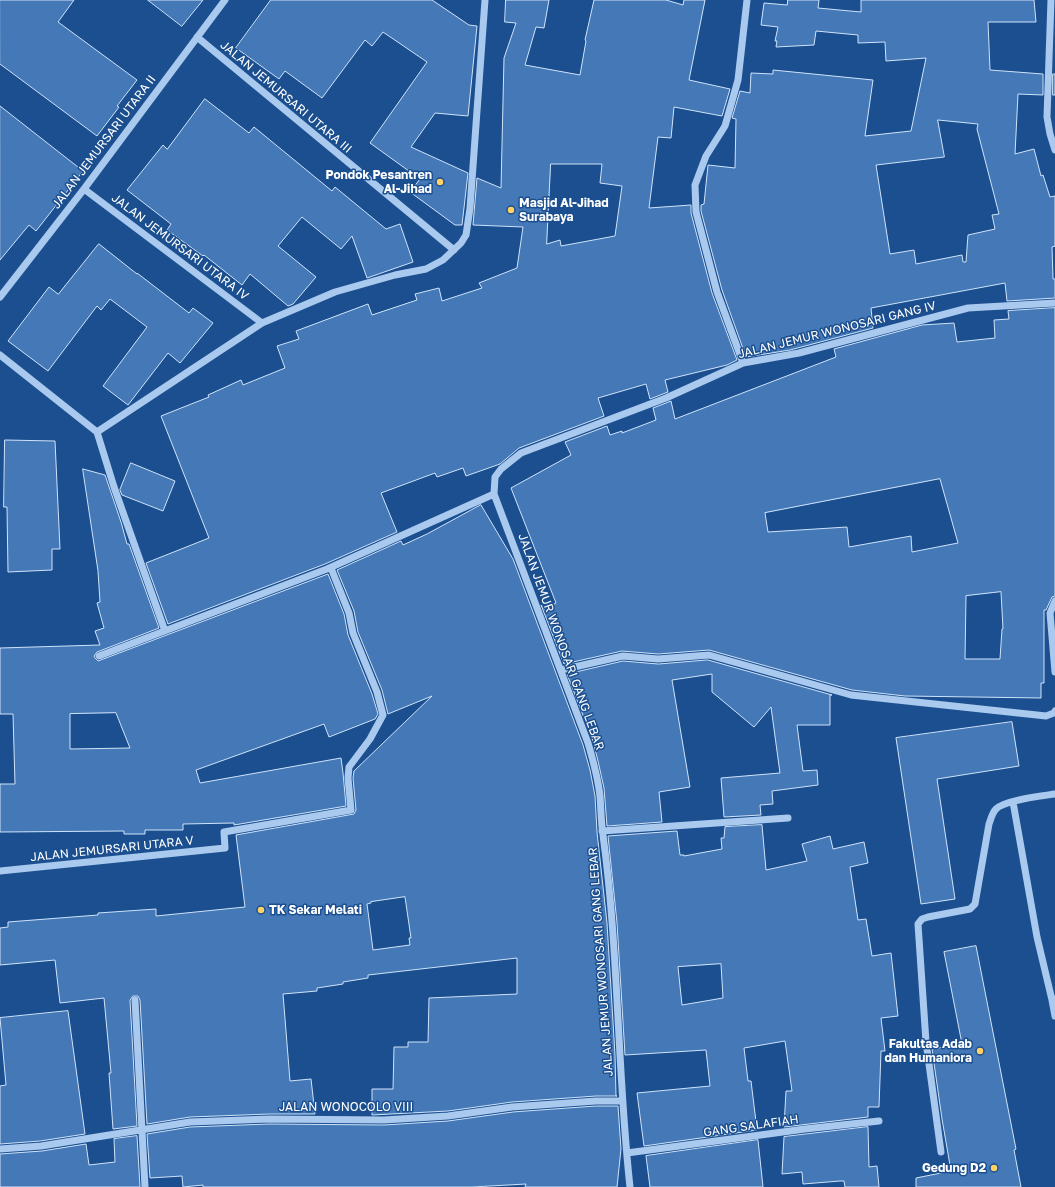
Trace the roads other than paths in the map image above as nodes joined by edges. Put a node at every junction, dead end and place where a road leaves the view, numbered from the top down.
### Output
1 (225, 0) edge
2 (485, 0) edge
3 (747, 0) edge
4 (1051, 0) edge
5 (197, 37) junction
6 (1055, 150) edge
7 (84, 189) junction
8 (454, 250) junction
9 (0, 297) edge
10 (1055, 303) edge
11 (262, 323) junction
12 (0, 355) edge
13 (743, 363) junction
14 (97, 432) junction
15 (521, 453) joint
16 (494, 494) junction
17 (331, 568) junction
18 (1055, 601) edge
19 (165, 631) junction
20 (99, 656) dead end
21 (561, 670) junction
22 (1055, 672) edge
23 (1054, 712) edge
24 (1055, 794) edge
25 (1013, 802) junction
26 (788, 818) dead end
27 (602, 831) junction
28 (0, 871) edge
29 (1054, 999) edge
30 (135, 1000) dead end
31 (1055, 1016) edge
32 (622, 1101) junction
33 (879, 1121) dead end
34 (141, 1130) junction
35 (0, 1149) edge
36 (941, 1152) dead end
37 (627, 1154) junction
38 (145, 1187) edge
39 (630, 1187) edge

1 - 5 street, JALAN JEMURSARI UTARA II
2 - 8 street
3 - 13 street
4 - 6 street
5 - 7 street, JALAN JEMURSARI UTARA II
5 - 8 street, JALAN JEMURSARI UTARA III
7 - 9 street, JALAN JEMURSARI UTARA II
7 - 11 street, JALAN JEMURSARI UTARA IV
8 - 11 street
10 - 13 street, JALAN JEMUR WONOSARI GANG IV
11 - 14 street
12 - 14 street
13 - 15 street, JALAN JEMUR WONOSARI GANG IV
14 - 19 street
15 - 16 street, JALAN JEMUR WONOSARI GANG LEBAR
16 - 17 street
16 - 21 street, JALAN JEMUR WONOSARI GANG LEBAR
17 - 19 street
17 - 28 street, JALAN JEMURSARI UTARA V
18 - 22 street
19 - 20 street
21 - 23 street
21 - 27 street, JALAN JEMUR WONOSARI GANG LEBAR
24 - 25 street
25 - 29 street
25 - 36 street
26 - 27 street
27 - 32 street, JALAN JEMUR WONOSARI GANG LEBAR
29 - 31 street
30 - 34 street
32 - 34 street, JALAN WONOCOLO VIII
32 - 37 street, JALAN JEMUR WONOSARI GANG LEBAR
33 - 37 street, GANG SALAFIAH
34 - 35 street, JALAN WONOCOLO VIII
34 - 38 street
37 - 39 street, JALAN JEMUR WONOSARI GANG LEBAR

